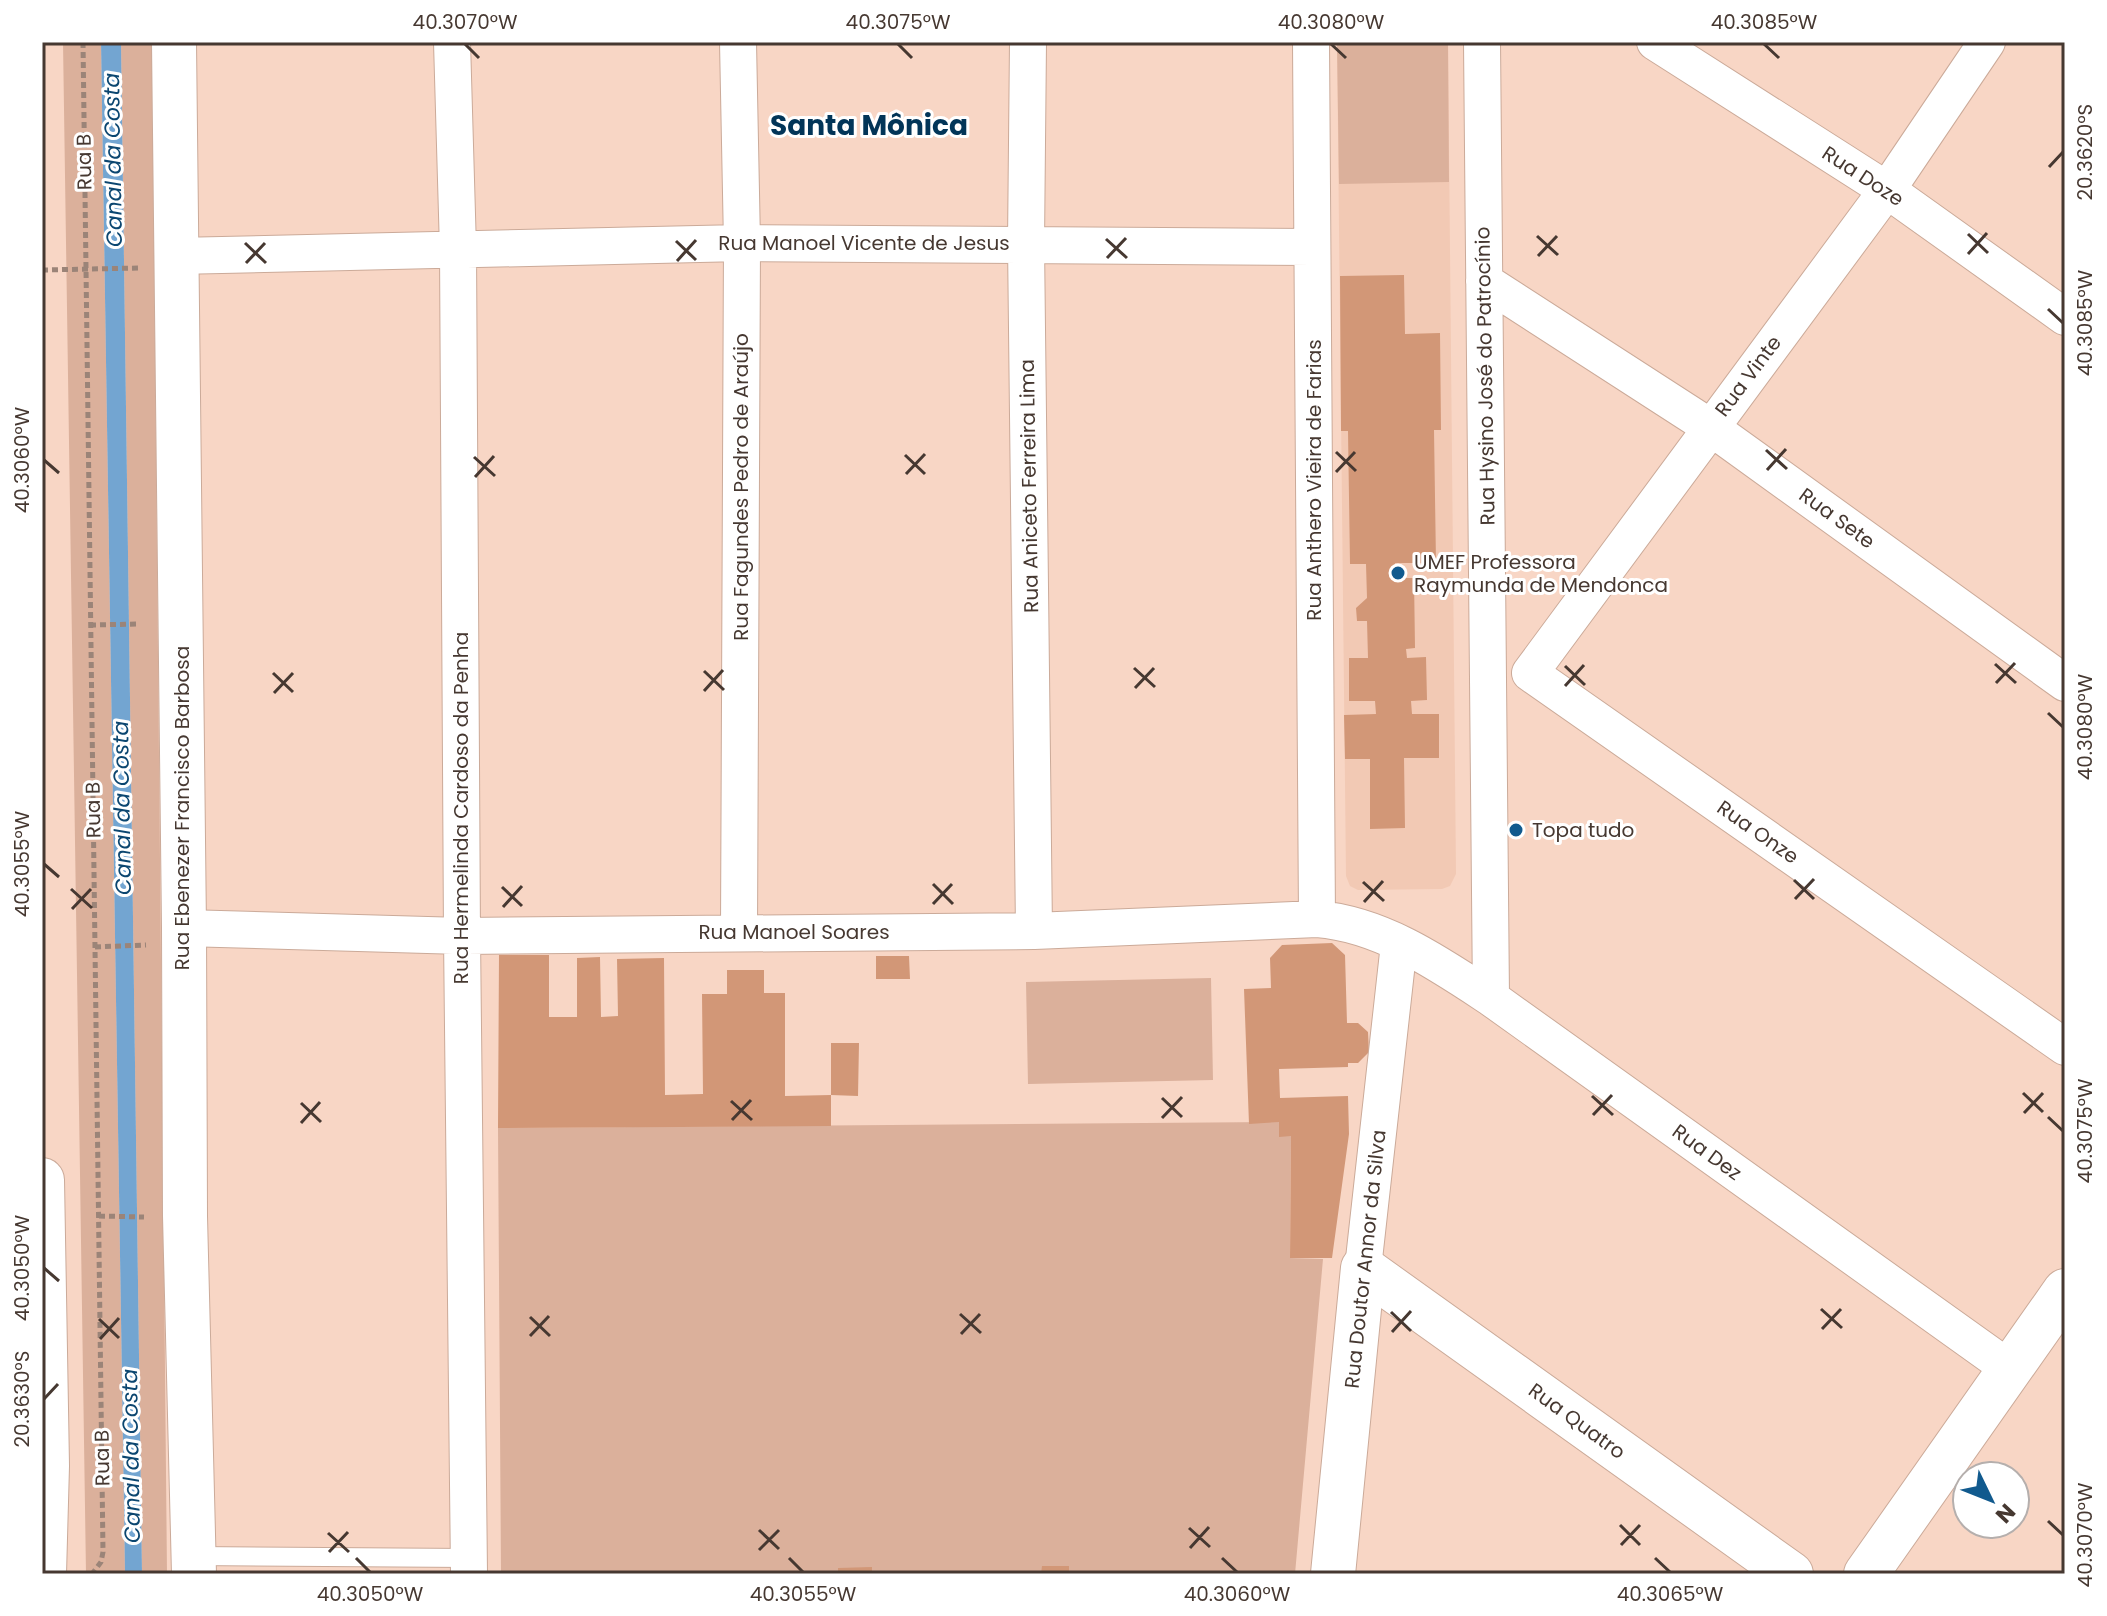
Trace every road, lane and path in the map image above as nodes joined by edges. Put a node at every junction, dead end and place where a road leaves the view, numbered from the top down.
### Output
1 (83, 42) edge
2 (174, 42) edge
3 (452, 42) edge
4 (738, 42) edge
5 (1028, 42) edge
6 (1311, 42) edge
7 (1482, 42) edge
8 (1655, 42) edge
9 (1987, 42) edge
10 (1887, 190) junction
11 (742, 243) junction
12 (1026, 243) junction
13 (1312, 247) junction
14 (458, 249) junction
15 (176, 256) junction
16 (125, 268) dead end
17 (86, 269) junction
18 (42, 270) edge
19 (1484, 281) junction
20 (2065, 317) edge
21 (1710, 427) junction
22 (132, 624) dead end
23 (90, 625) junction
24 (1530, 673) junction
25 (1488, 674) junction
26 (2065, 683) edge
27 (1317, 919) junction
28 (184, 928) junction
29 (1034, 931) junction
30 (739, 932) junction
31 (462, 936) junction
32 (1399, 944) junction
33 (135, 945) dead end
34 (95, 947) junction
35 (1491, 998) junction
36 (2065, 1047) edge
37 (42, 1180) edge
38 (99, 1216) junction
39 (139, 1217) dead end
40 (1363, 1268) junction
41 (2065, 1291) edge
42 (2010, 1369) junction
43 (194, 1565) edge
44 (469, 1566) edge
45 (44, 1574) edge
46 (92, 1574) edge
47 (1333, 1574) edge
48 (1791, 1574) edge
49 (1866, 1574) edge

1 - 17 path, Rua B
2 - 15 main road, Rua Ebenezer Francisco Barbosa
3 - 14 street, Rua Hermelinda Cardoso da Penha
4 - 11 street, Rua Fagundes Pedro de Araújo
5 - 12 street, Rua Aniceto Ferreira Lima
6 - 13 street, Rua Anthero Vieira de Farias
7 - 19 street, Rua Hysino José do Patrocínio
8 - 10 street, Rua Doze
9 - 10 street, Rua Vinte
10 - 20 street, Rua Doze
10 - 21 street, Rua Vinte
11 - 12 street, Rua Manoel Vicente de Jesus
11 - 14 street, Rua Manoel Vicente de Jesus
11 - 30 street, Rua Fagundes Pedro de Araújo
12 - 13 street, Rua Manoel Vicente de Jesus
12 - 29 street, Rua Aniceto Ferreira Lima
13 - 27 street, Rua Anthero Vieira de Farias
14 - 15 street, Rua Manoel Vicente de Jesus
14 - 31 street, Rua Hermelinda Cardoso da Penha
15 - 28 main road, Rua Ebenezer Francisco Barbosa
16 - 17 path
17 - 18 path
17 - 23 path, Rua B
19 - 21 street, Rua Sete
19 - 25 street, Rua Hysino José do Patrocínio
21 - 24 street, Rua Vinte
21 - 26 street, Rua Sete
22 - 23 path
23 - 34 path, Rua B
24 - 25 street
24 - 36 street, Rua Onze
25 - 35 street, Rua Hysino José do Patrocínio
27 - 29 street, Rua Manoel Soares
27 - 32 street, Rua Manoel Soares
28 - 31 street, Rua Manoel Soares
28 - 43 main road, Rua Ebenezer Francisco Barbosa
29 - 30 street, Rua Manoel Soares
30 - 31 street, Rua Manoel Soares
31 - 44 street, Rua Hermelinda Cardoso da Penha
32 - 35 street, Rua Dez
32 - 40 street, Rua Doutor Annor da Silva
33 - 34 path
34 - 38 path, Rua B
35 - 42 street, Rua Dez
37 - 45 main road
38 - 39 path
38 - 46 path, Rua B
40 - 47 main road, Rua Doutor Annor da Silva
40 - 48 main road, Rua Quatro
41 - 42 main road
42 - 49 main road
43 - 44 lane

